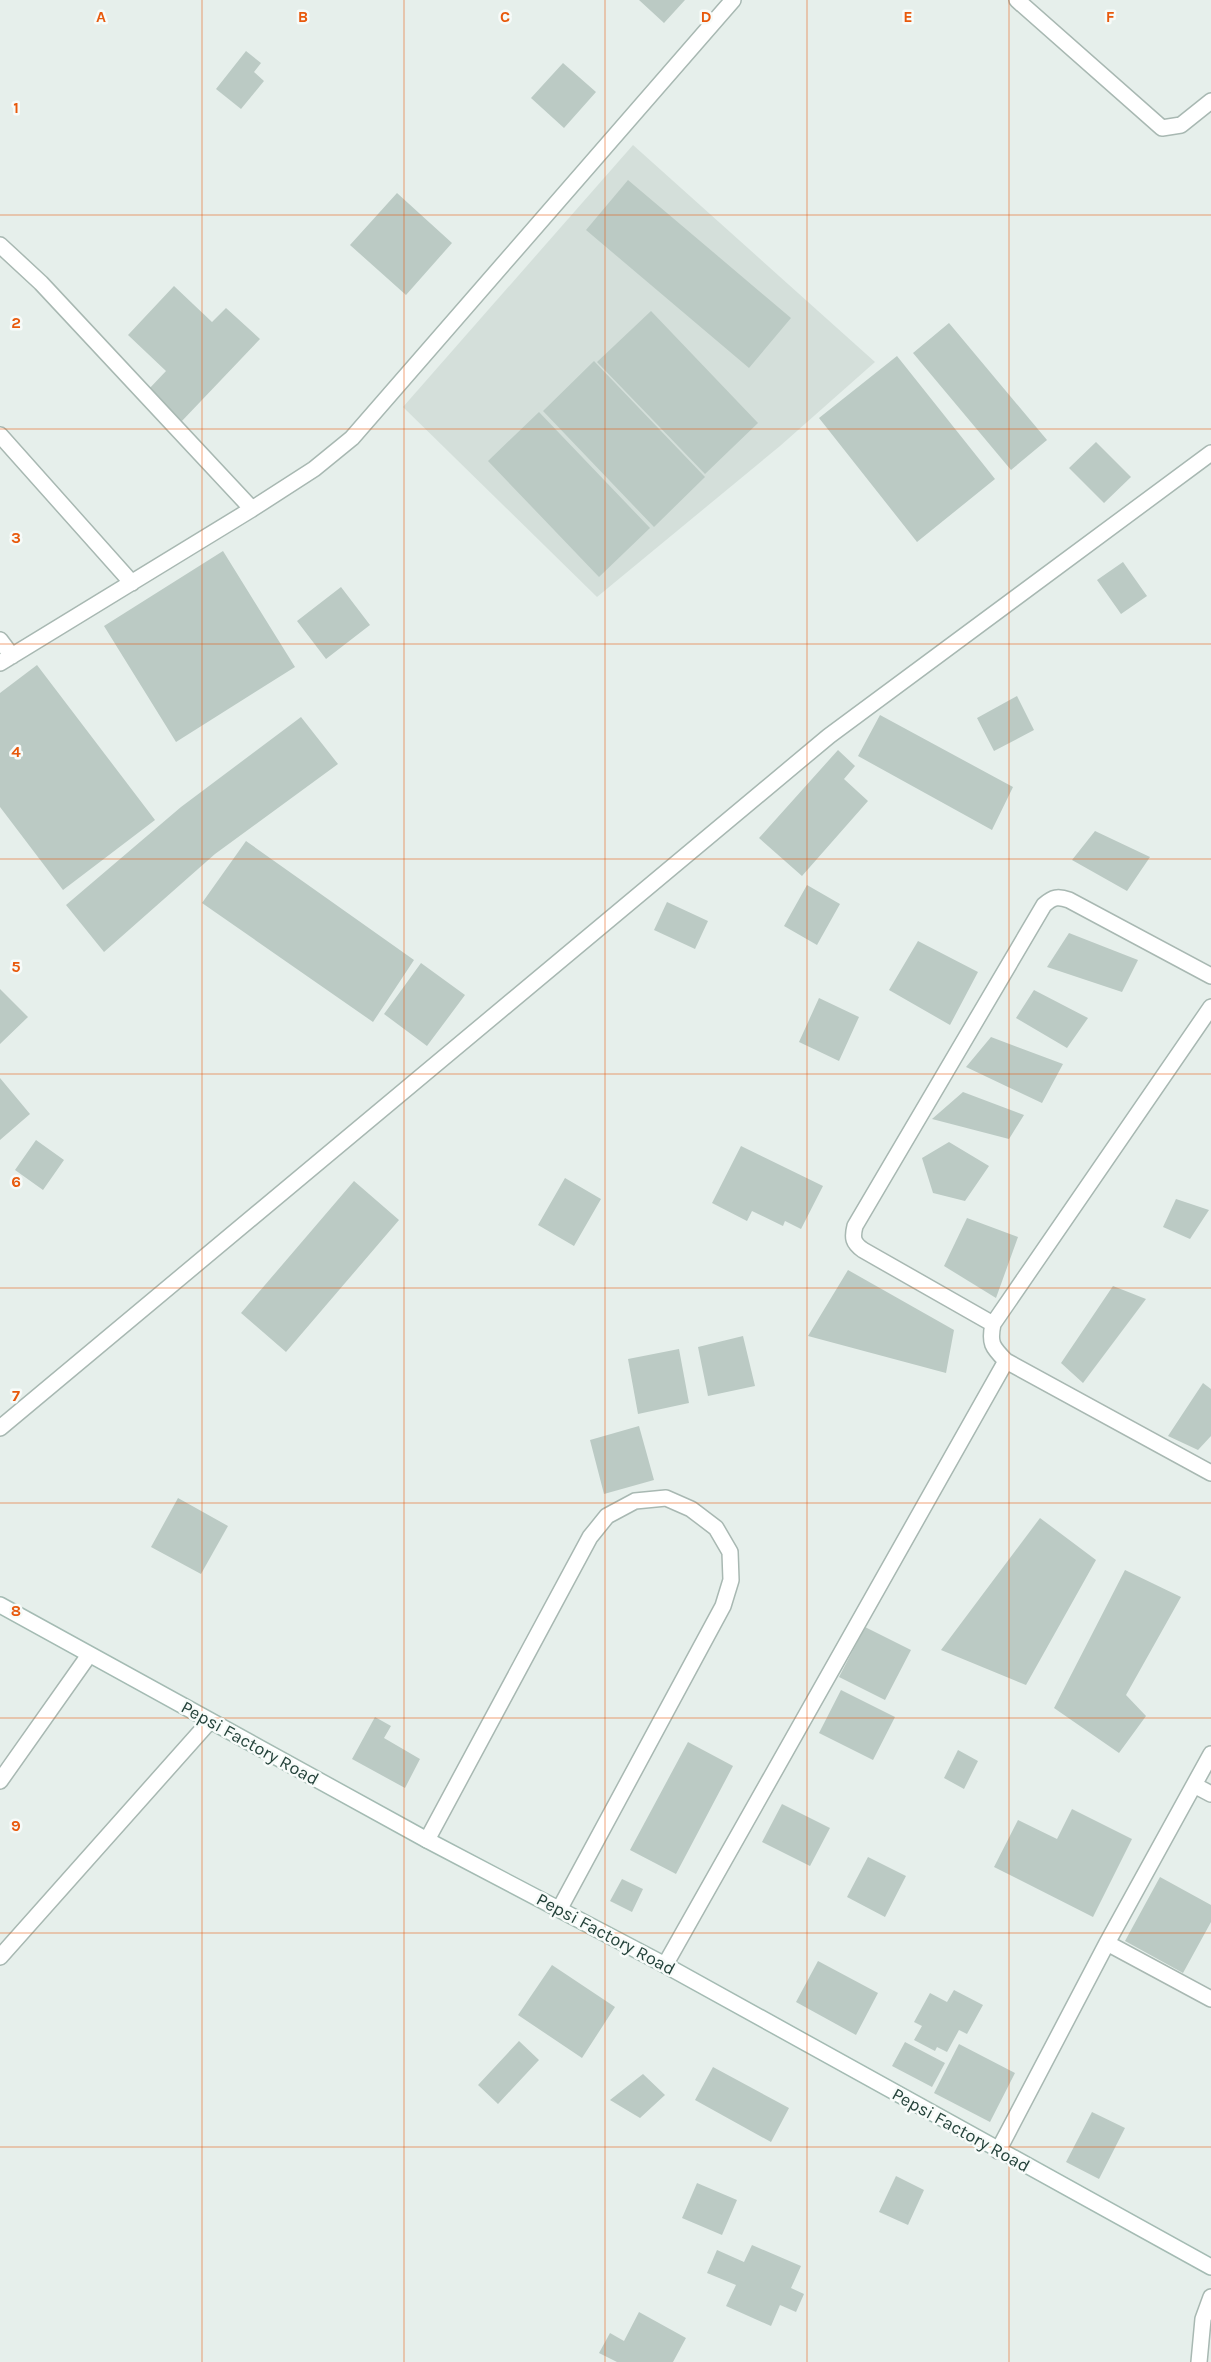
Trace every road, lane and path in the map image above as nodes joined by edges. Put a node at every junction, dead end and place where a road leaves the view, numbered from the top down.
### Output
1 (733, 0) edge
2 (1017, 0) edge
3 (1211, 101) edge
4 (0, 245) edge
5 (0, 435) edge
6 (1211, 453) edge
7 (252, 509) junction
8 (132, 583) junction
9 (0, 640) edge
10 (6, 659) edge
11 (1211, 976) edge
12 (1211, 1007) edge
13 (993, 1324) junction
14 (1006, 1361) junction
15 (0, 1428) edge
16 (1211, 1473) edge
17 (0, 1605) edge
18 (90, 1654) junction
19 (210, 1721) junction
20 (1211, 1754) edge
21 (0, 1781) edge
22 (1194, 1785) junction
23 (1211, 1794) edge
24 (428, 1840) junction
25 (560, 1908) junction
26 (1108, 1943) junction
27 (0, 1957) edge
28 (665, 1965) junction
29 (1211, 1999) edge
30 (998, 2151) junction
31 (1211, 2267) edge
32 (1211, 2297) edge
33 (1199, 2362) edge

1 - 7 street
2 - 3 street
4 - 7 street
5 - 8 street
6 - 15 street
7 - 8 street
8 - 10 street
9 - 10 street
11 - 13 street
12 - 13 street
13 - 14 street
14 - 16 street
14 - 28 street
17 - 18 street, Pepsi Factory Road
18 - 19 street, Pepsi Factory Road
18 - 21 street
19 - 24 street, Pepsi Factory Road
19 - 27 street
20 - 22 street
22 - 23 street
22 - 26 street
24 - 25 street, Pepsi Factory Road
24 - 25 street
25 - 28 street, Pepsi Factory Road
26 - 29 street
26 - 30 street
28 - 30 street, Pepsi Factory Road
30 - 31 street, Pepsi Factory Road
32 - 33 street

